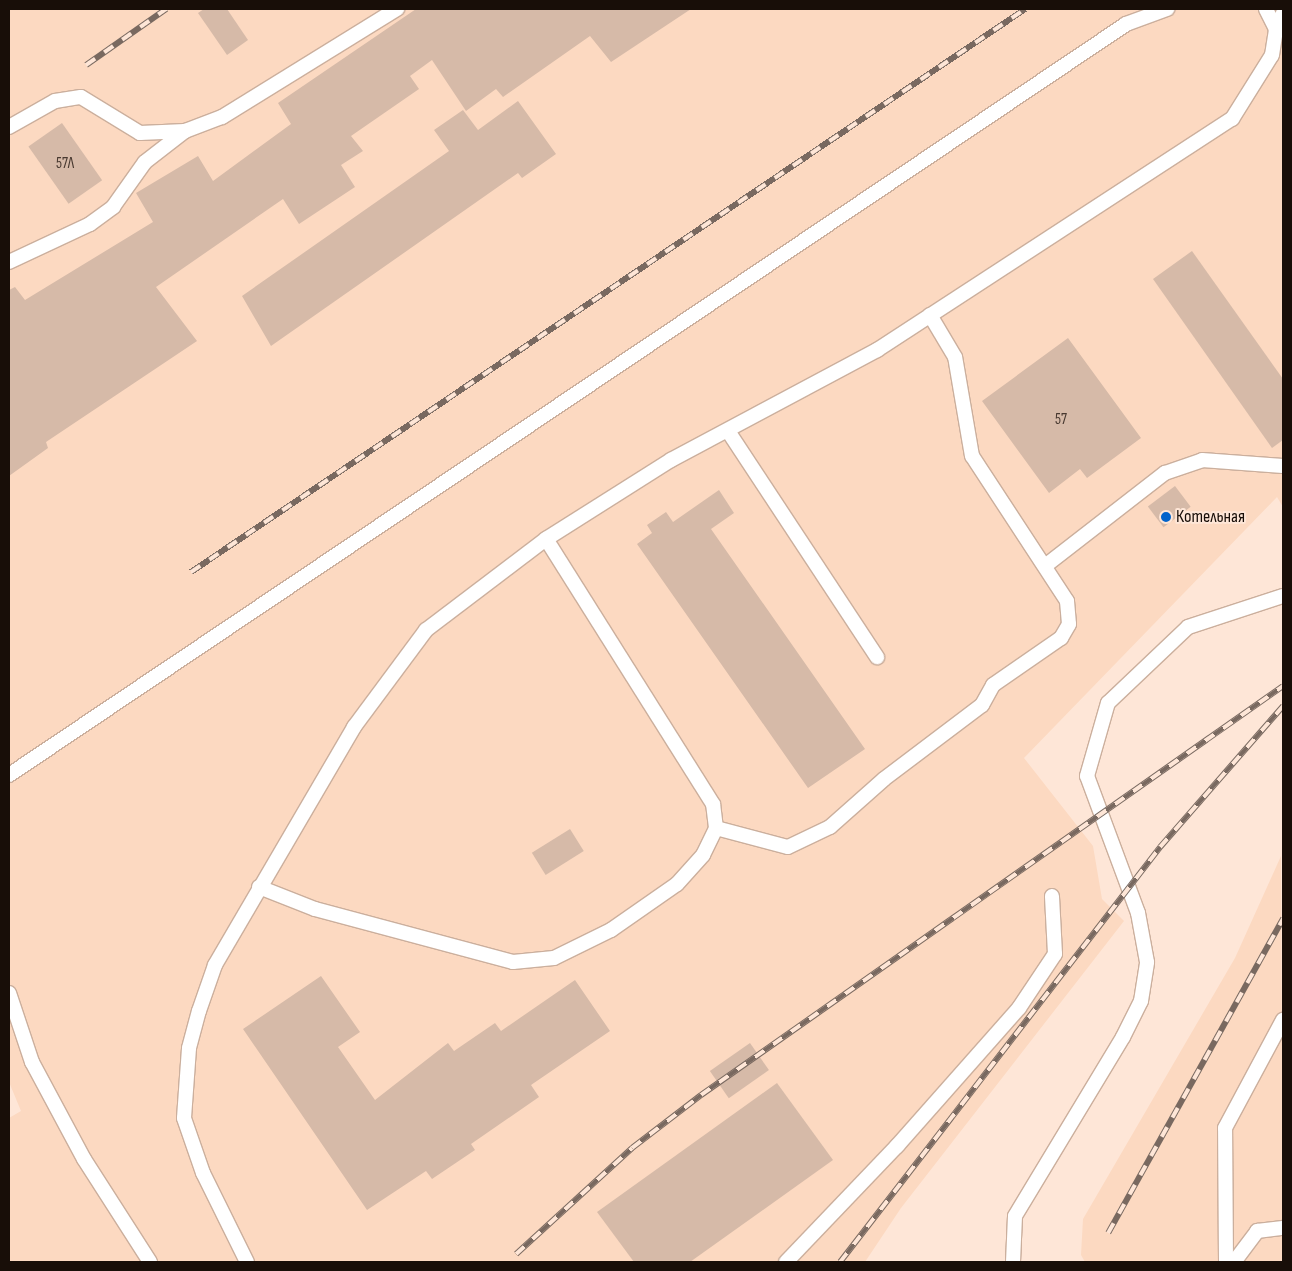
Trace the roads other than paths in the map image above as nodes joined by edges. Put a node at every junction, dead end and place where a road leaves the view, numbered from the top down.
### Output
1 (397, 9) edge
2 (1167, 9) edge
3 (1266, 9) edge
4 (1283, 13) edge
5 (1276, 29) junction
6 (9, 127) edge
7 (185, 131) junction
8 (9, 262) edge
9 (930, 315) junction
10 (728, 431) junction
11 (1283, 466) edge
12 (546, 539) junction
13 (1045, 566) junction
14 (1283, 596) edge
15 (877, 657) dead end
16 (9, 774) edge
17 (716, 828) junction
18 (259, 888) junction
19 (1052, 896) dead end
20 (9, 993) edge
21 (1283, 1020) edge
22 (1281, 1223) edge
23 (150, 1262) edge
24 (247, 1262) edge
25 (786, 1262) edge
26 (1013, 1262) edge
27 (1226, 1262) edge
28 (1234, 1262) edge

1 - 7 lane
2 - 16 lane
3 - 5 lane
4 - 5 lane
5 - 9 lane
6 - 7 lane
7 - 8 lane
9 - 10 lane
9 - 13 lane
10 - 12 lane
10 - 15 lane
11 - 13 lane
12 - 17 lane
12 - 18 lane
13 - 17 lane
14 - 26 lane
17 - 18 lane
18 - 24 lane
19 - 25 lane
20 - 23 lane
21 - 27 lane
22 - 28 lane

